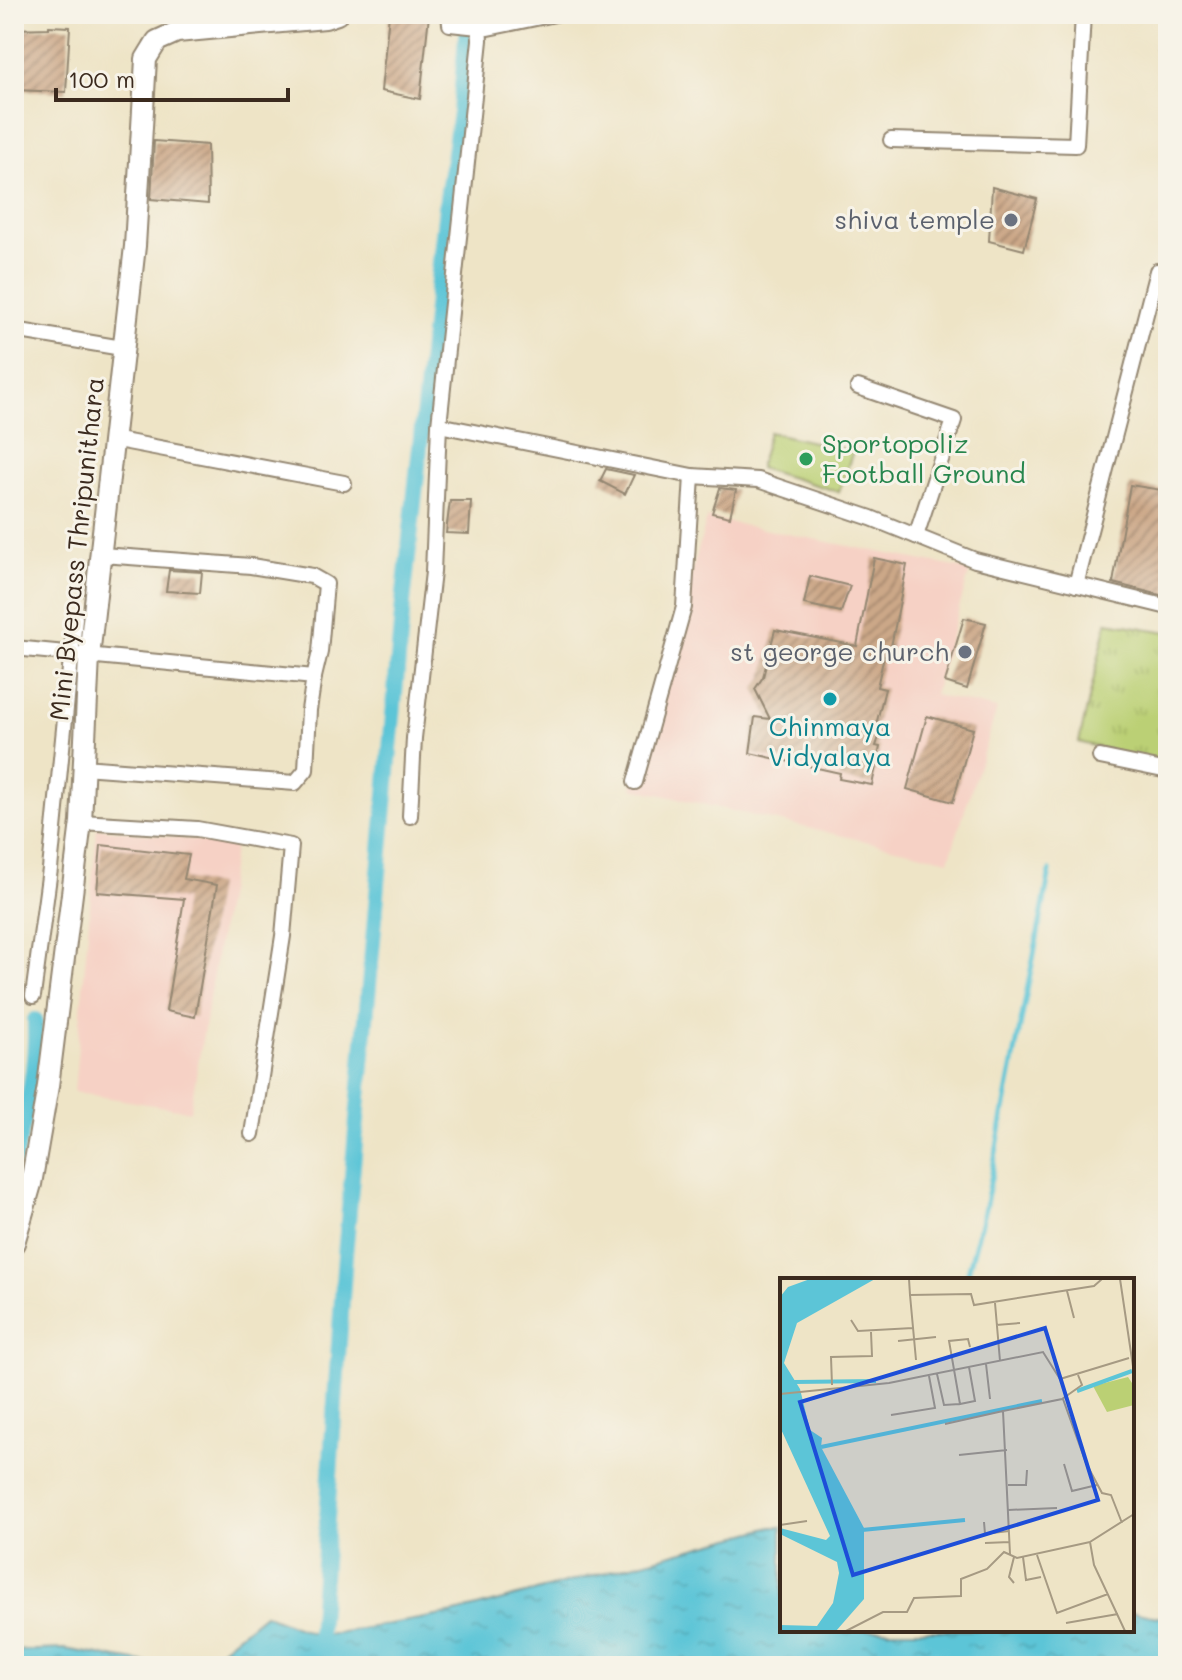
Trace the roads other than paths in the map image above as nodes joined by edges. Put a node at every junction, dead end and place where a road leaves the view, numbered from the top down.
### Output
1 (337, 14) edge
2 (449, 14) edge
3 (555, 14) edge
4 (1083, 14) edge
5 (1165, 14) edge
6 (472, 25) junction
7 (1167, 55) edge
8 (891, 140) dead end
9 (1157, 271) dead end
10 (14, 330) edge
11 (122, 348) junction
12 (858, 387) dead end
13 (439, 425) junction
14 (112, 439) junction
15 (692, 476) junction
16 (344, 483) dead end
17 (916, 536) junction
18 (102, 555) junction
19 (1076, 585) junction
20 (1168, 607) edge
21 (75, 618) dead end
22 (14, 648) edge
23 (80, 655) junction
24 (314, 677) junction
25 (1100, 757) dead end
26 (1168, 771) edge
27 (82, 774) junction
28 (58, 779) junction
29 (635, 782) dead end
30 (410, 816) dead end
31 (81, 822) junction
32 (33, 996) dead end
33 (252, 1134) dead end
34 (14, 1243) edge

1 - 11 main road, Mini Byepass Thripunithara
2 - 6 street
3 - 6 street
4 - 8 street
5 - 7 street
6 - 13 street
9 - 19 street
10 - 11 street
11 - 14 main road, Mini Byepass Thripunithara
12 - 17 street
13 - 15 street
13 - 30 street
14 - 16 street
14 - 18 main road, Mini Byepass Thripunithara
15 - 17 street
15 - 29 street
17 - 19 street
18 - 23 main road, Mini Byepass Thripunithara
18 - 24 street
19 - 20 street
21 - 23 street
22 - 23 street
23 - 24 street
23 - 27 main road, Mini Byepass Thripunithara
23 - 28 street
24 - 27 street
25 - 26 street
27 - 28 street
27 - 31 main road, Mini Byepass Thripunithara
28 - 32 street
31 - 33 street
31 - 34 main road, Mini Byepass Thripunithara

